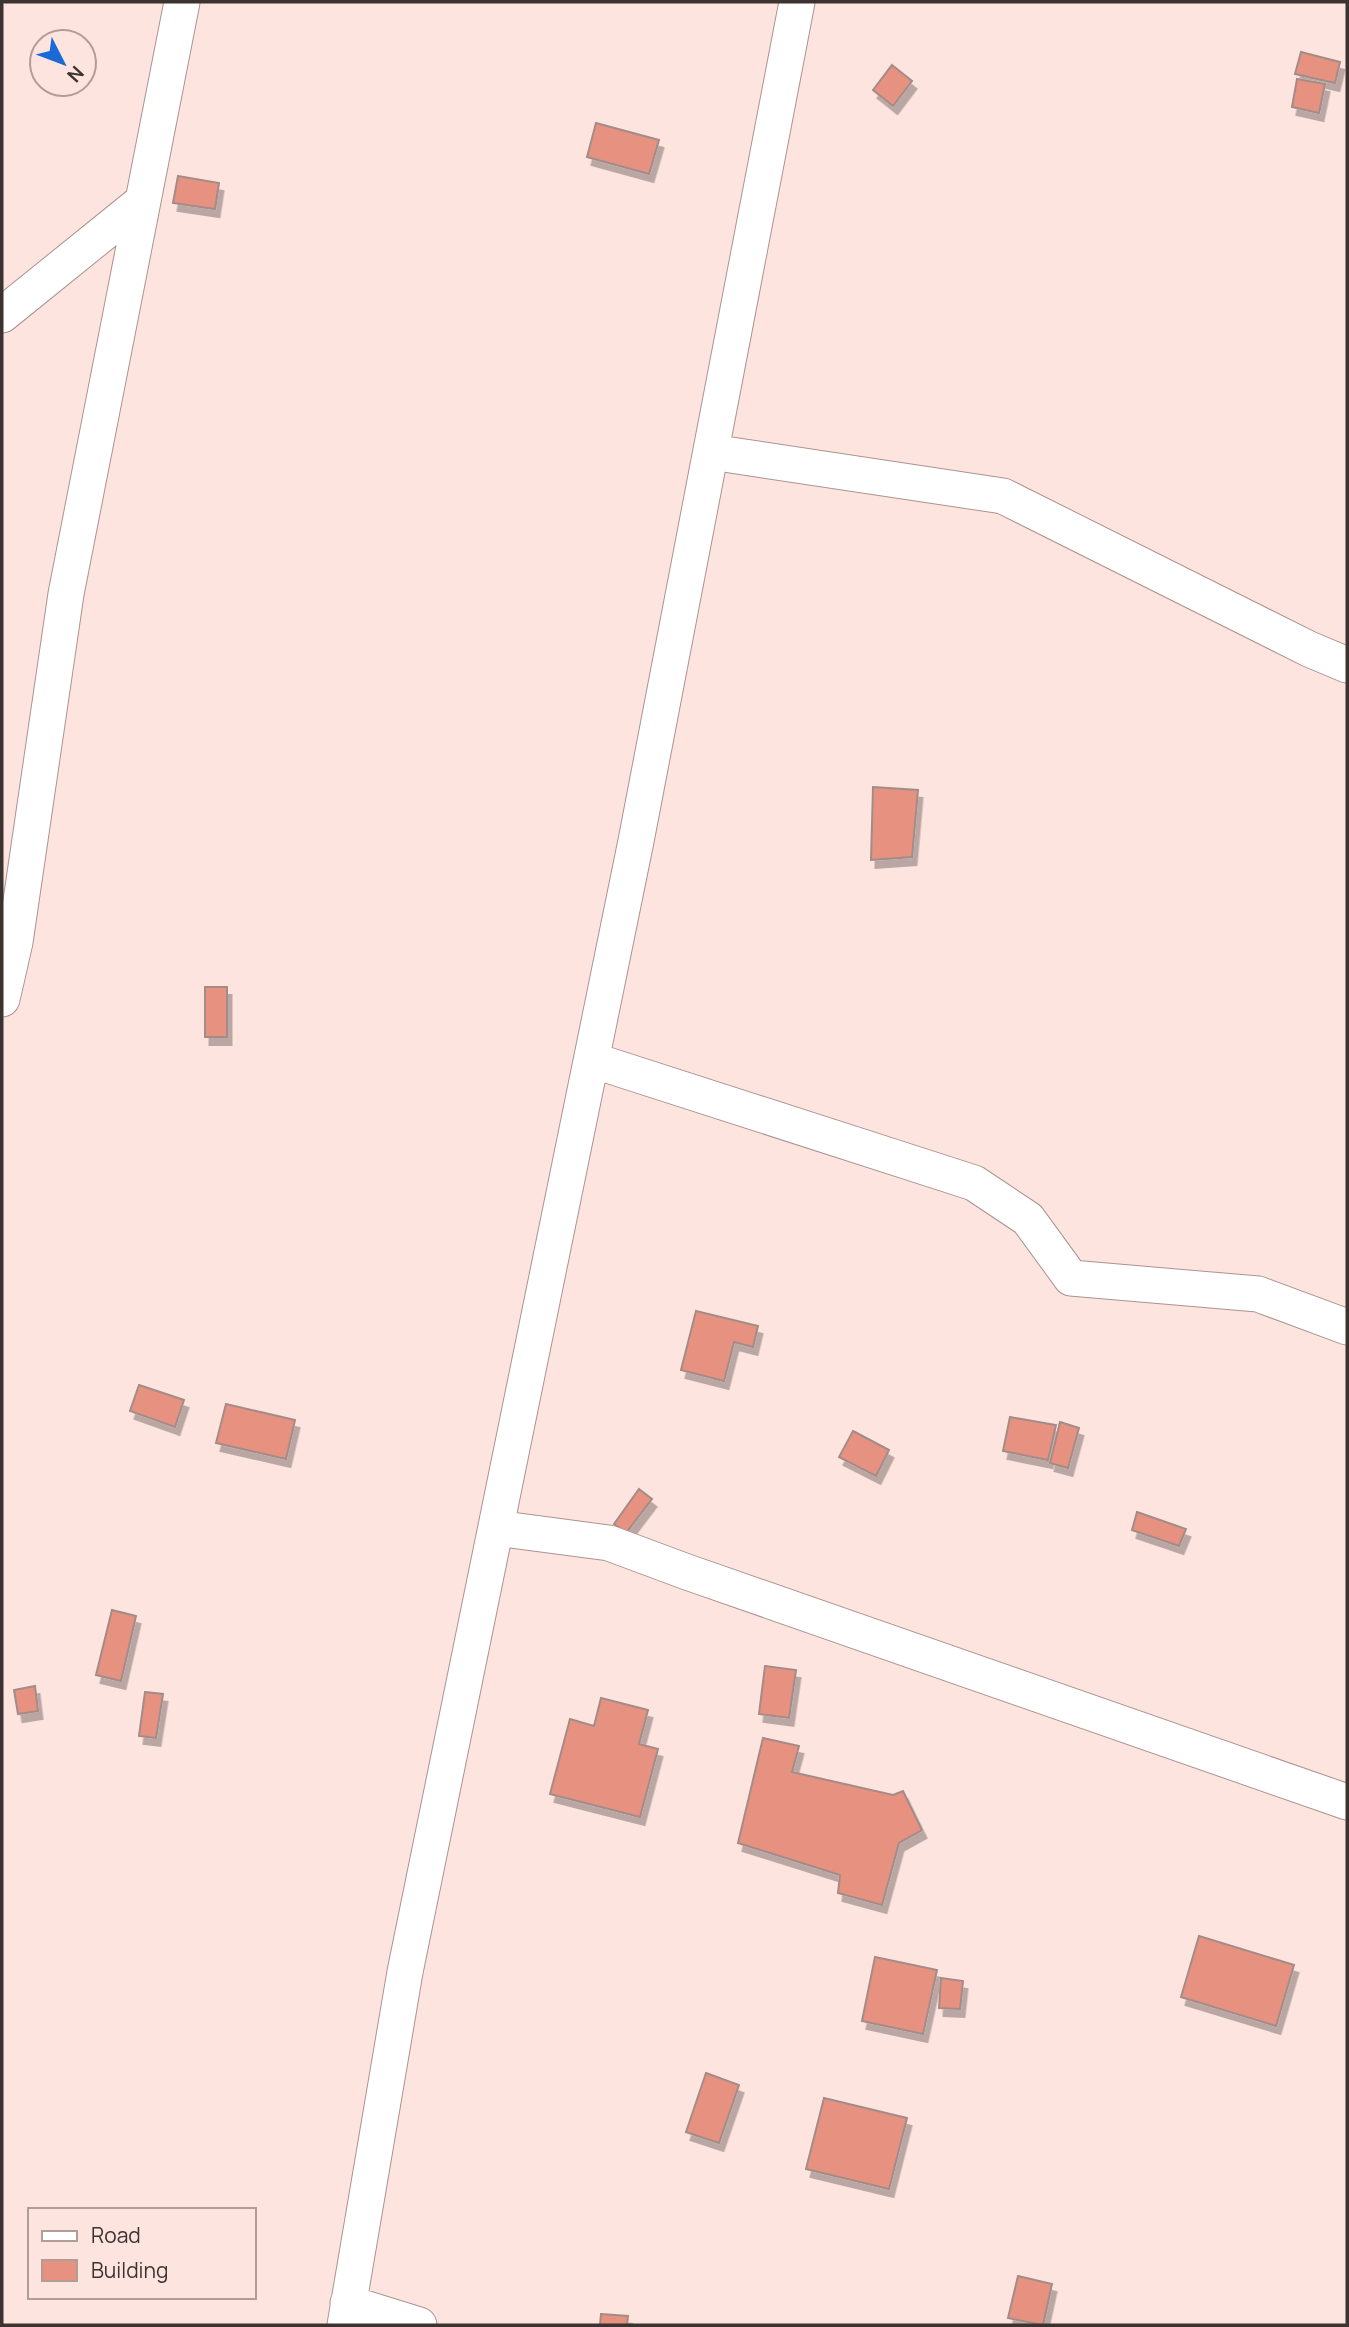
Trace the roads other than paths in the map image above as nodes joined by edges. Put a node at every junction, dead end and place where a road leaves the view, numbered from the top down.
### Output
1 (182, 2) edge
2 (797, 2) edge
3 (143, 201) junction
4 (2, 315) edge
5 (711, 452) junction
6 (1347, 665) edge
7 (2, 999) edge
8 (592, 1060) junction
9 (1347, 1327) edge
10 (496, 1528) junction
11 (1347, 1802) edge
12 (346, 2314) edge
13 (419, 2325) edge

1 - 3 street
2 - 5 street
3 - 4 street
3 - 7 street
5 - 6 street
5 - 8 street
8 - 9 street
8 - 10 street
10 - 11 street
10 - 12 street
12 - 13 street

